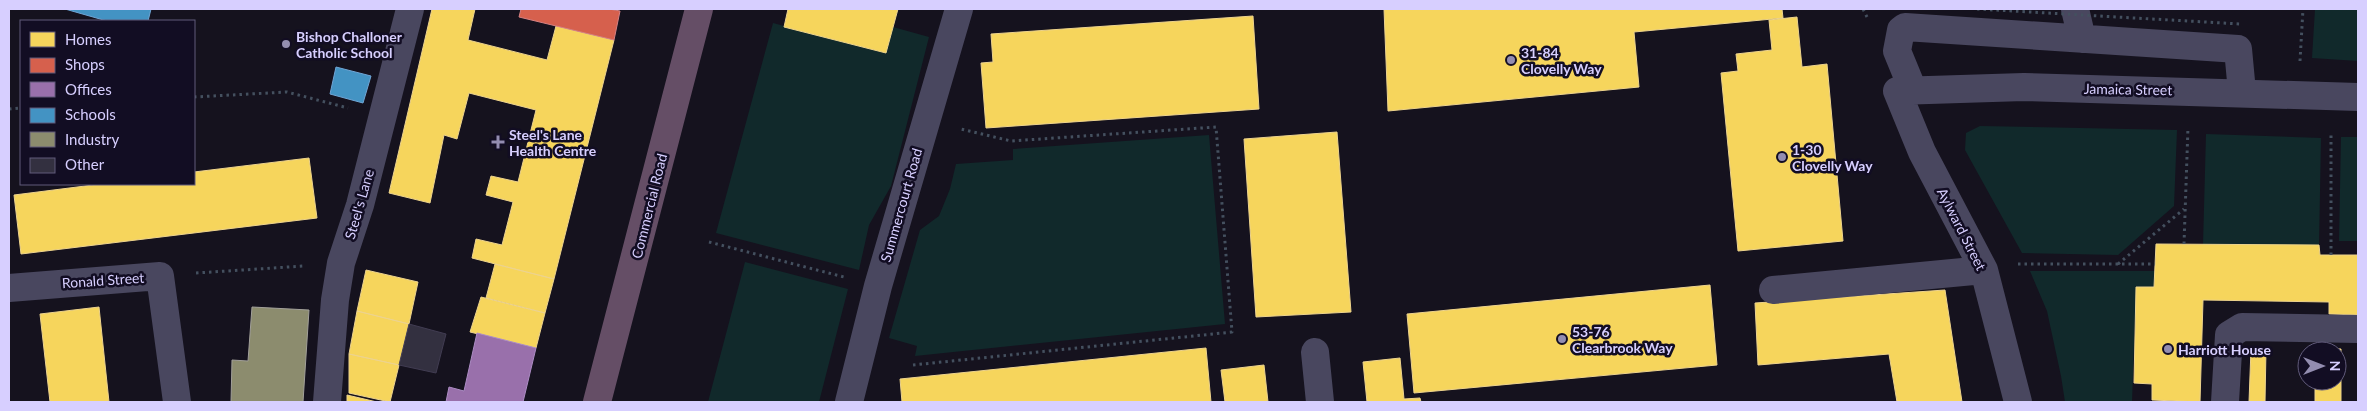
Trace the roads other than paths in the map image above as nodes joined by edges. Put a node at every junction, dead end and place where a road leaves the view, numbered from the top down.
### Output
1 (410, 9) edge
2 (700, 9) edge
3 (959, 9) edge
4 (2075, 9) edge
5 (2082, 39) junction
6 (1905, 90) junction
7 (2242, 92) junction
8 (2358, 97) edge
9 (1983, 267) junction
10 (9, 288) edge
11 (1773, 290) dead end
12 (2358, 329) edge
13 (1315, 352) dead end
14 (177, 402) edge
15 (327, 402) edge
16 (598, 402) edge
17 (849, 402) edge
18 (1320, 402) edge
19 (2018, 402) edge
20 (2225, 402) edge

1 - 15 street, Steel's Lane
2 - 16 highway, Commercial Road
3 - 17 street, Summercourt Road
4 - 5 street
5 - 6 street, Aylward Street
5 - 7 street
6 - 7 street, Jamaica Street
6 - 9 street, Aylward Street
7 - 8 street, Jamaica Street
9 - 11 street
9 - 19 street, Aylward Street
10 - 14 street, Ronald Street
12 - 20 street
13 - 18 street

